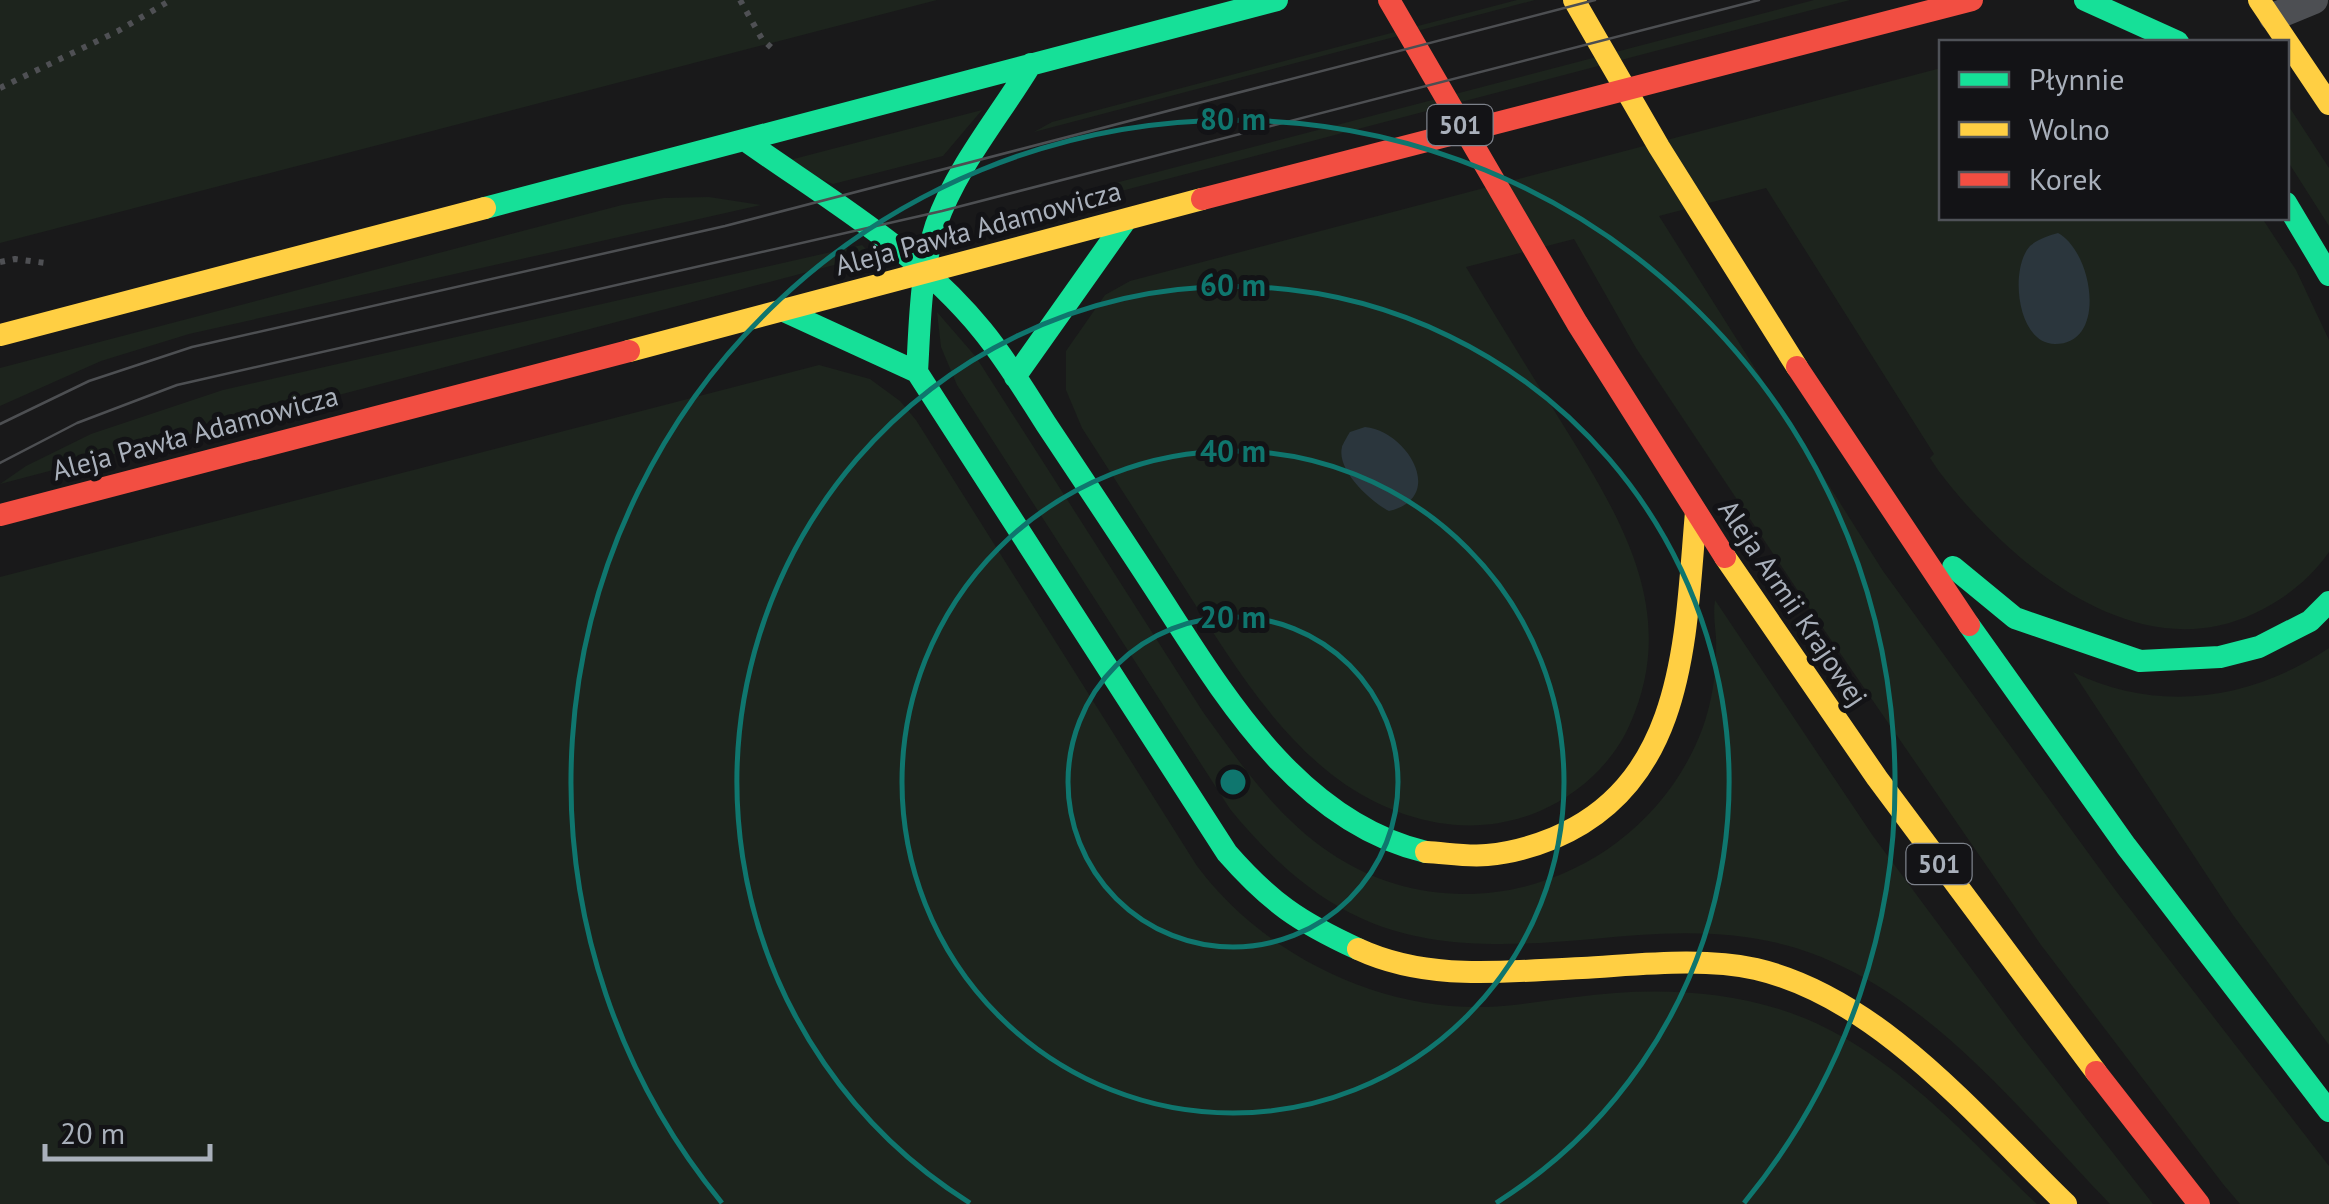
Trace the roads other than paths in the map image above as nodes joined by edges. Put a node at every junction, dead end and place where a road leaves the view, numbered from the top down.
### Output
1 (1278, 0) edge
2 (1389, 0) edge
3 (1574, 0) edge
4 (1972, 0) edge
5 (2085, 0) edge
6 (2314, 0) edge
7 (2272, 6) edge
8 (2188, 38) edge
9 (1031, 64) junction
10 (2329, 104) edge
11 (746, 141) junction
12 (2289, 208) edge
13 (1126, 220) junction
14 (925, 270) junction
15 (2329, 274) edge
16 (784, 311) junction
17 (0, 336) edge
18 (917, 372) junction
19 (1015, 377) junction
20 (1696, 512) junction
21 (0, 515) edge
22 (1896, 519) junction
23 (2329, 602) edge
24 (2329, 1111) edge
25 (2066, 1204) edge
26 (2199, 1204) edge

1 - 9 main road
2 - 20 main road, Aleja Armii Krajowej / 501
3 - 22 main road
4 - 13 main road, Aleja Pawła Adamowicza
5 - 8 main road
6 - 7 lane
7 - 10 main road
9 - 11 main road
9 - 14 main road
11 - 14 main road
11 - 17 main road
12 - 15 main road
13 - 14 main road, Aleja Pawła Adamowicza
13 - 19 main road
14 - 16 main road, Aleja Pawła Adamowicza
14 - 18 main road
14 - 19 main road
16 - 18 main road
16 - 21 main road, Aleja Pawła Adamowicza
18 - 25 main road
19 - 20 main road
20 - 26 main road, Aleja Armii Krajowej / 501
22 - 23 main road
22 - 24 main road

